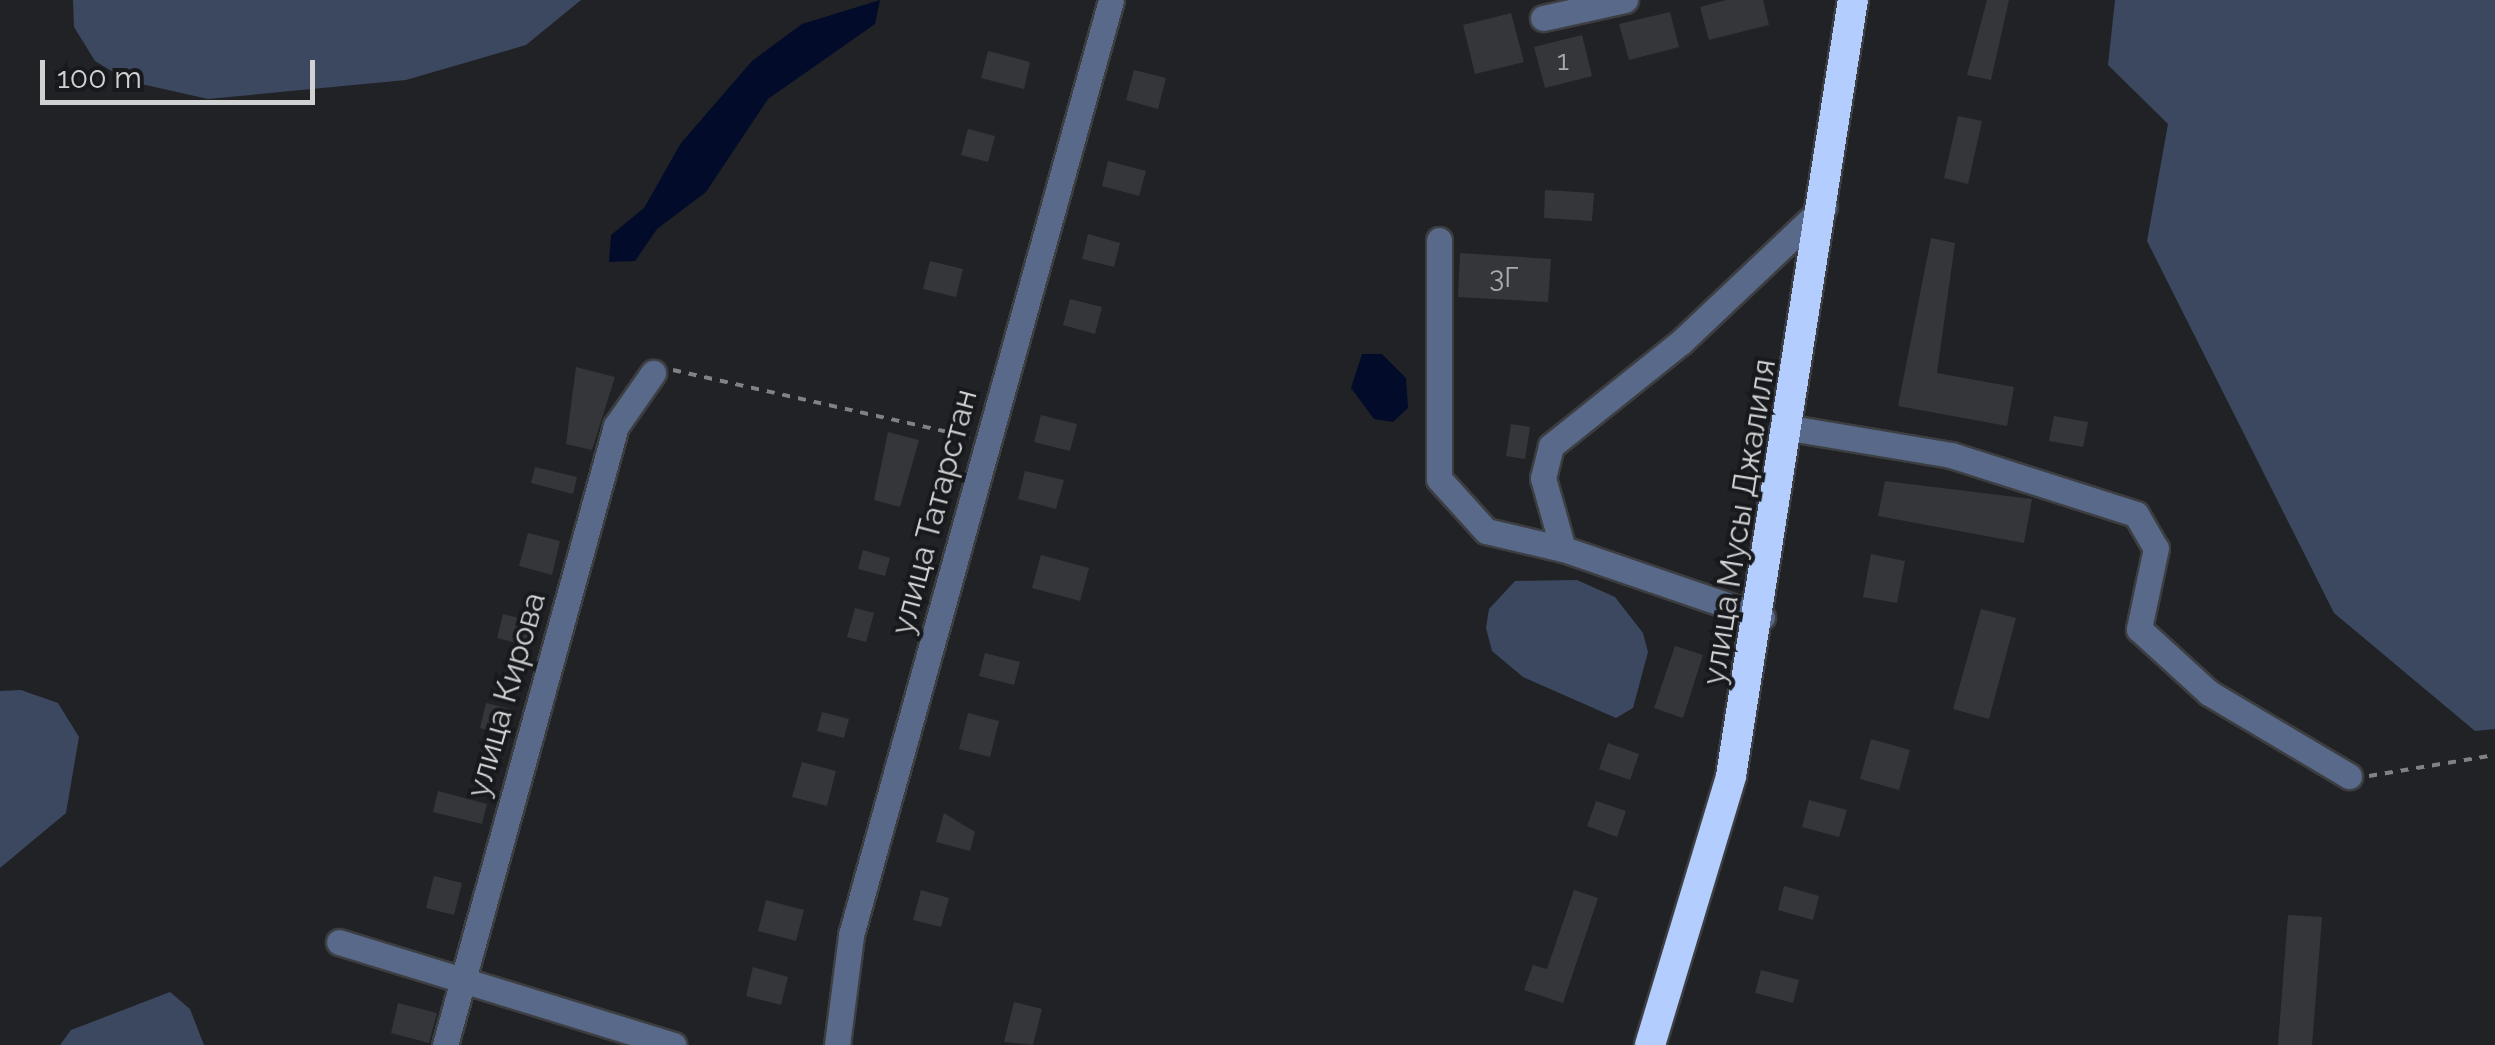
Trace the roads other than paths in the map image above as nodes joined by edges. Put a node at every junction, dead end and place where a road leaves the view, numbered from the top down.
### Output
1 (1112, 0) edge
2 (1625, 0) edge
3 (1853, 0) edge
4 (1543, 18) dead end
5 (1824, 207) junction
6 (1439, 240) dead end
7 (654, 374) road end
8 (1790, 428) junction
9 (1563, 549) junction
10 (1762, 617) junction
11 (2349, 776) road end
12 (339, 942) dead end
13 (460, 979) junction
14 (445, 1045) edge
15 (674, 1045) edge
16 (837, 1045) edge
17 (1650, 1045) edge

1 - 16 street, улица Татарстан
2 - 4 street
3 - 5 highway, улица Мусы Джалиля
5 - 8 highway, улица Мусы Джалиля
5 - 9 street
6 - 9 street
7 - 13 street, улица Кирова
8 - 10 highway, улица Мусы Джалиля
8 - 11 street
9 - 10 street
10 - 17 highway, улица Мусы Джалиля
12 - 13 street
13 - 14 street, улица Кирова
13 - 15 street

